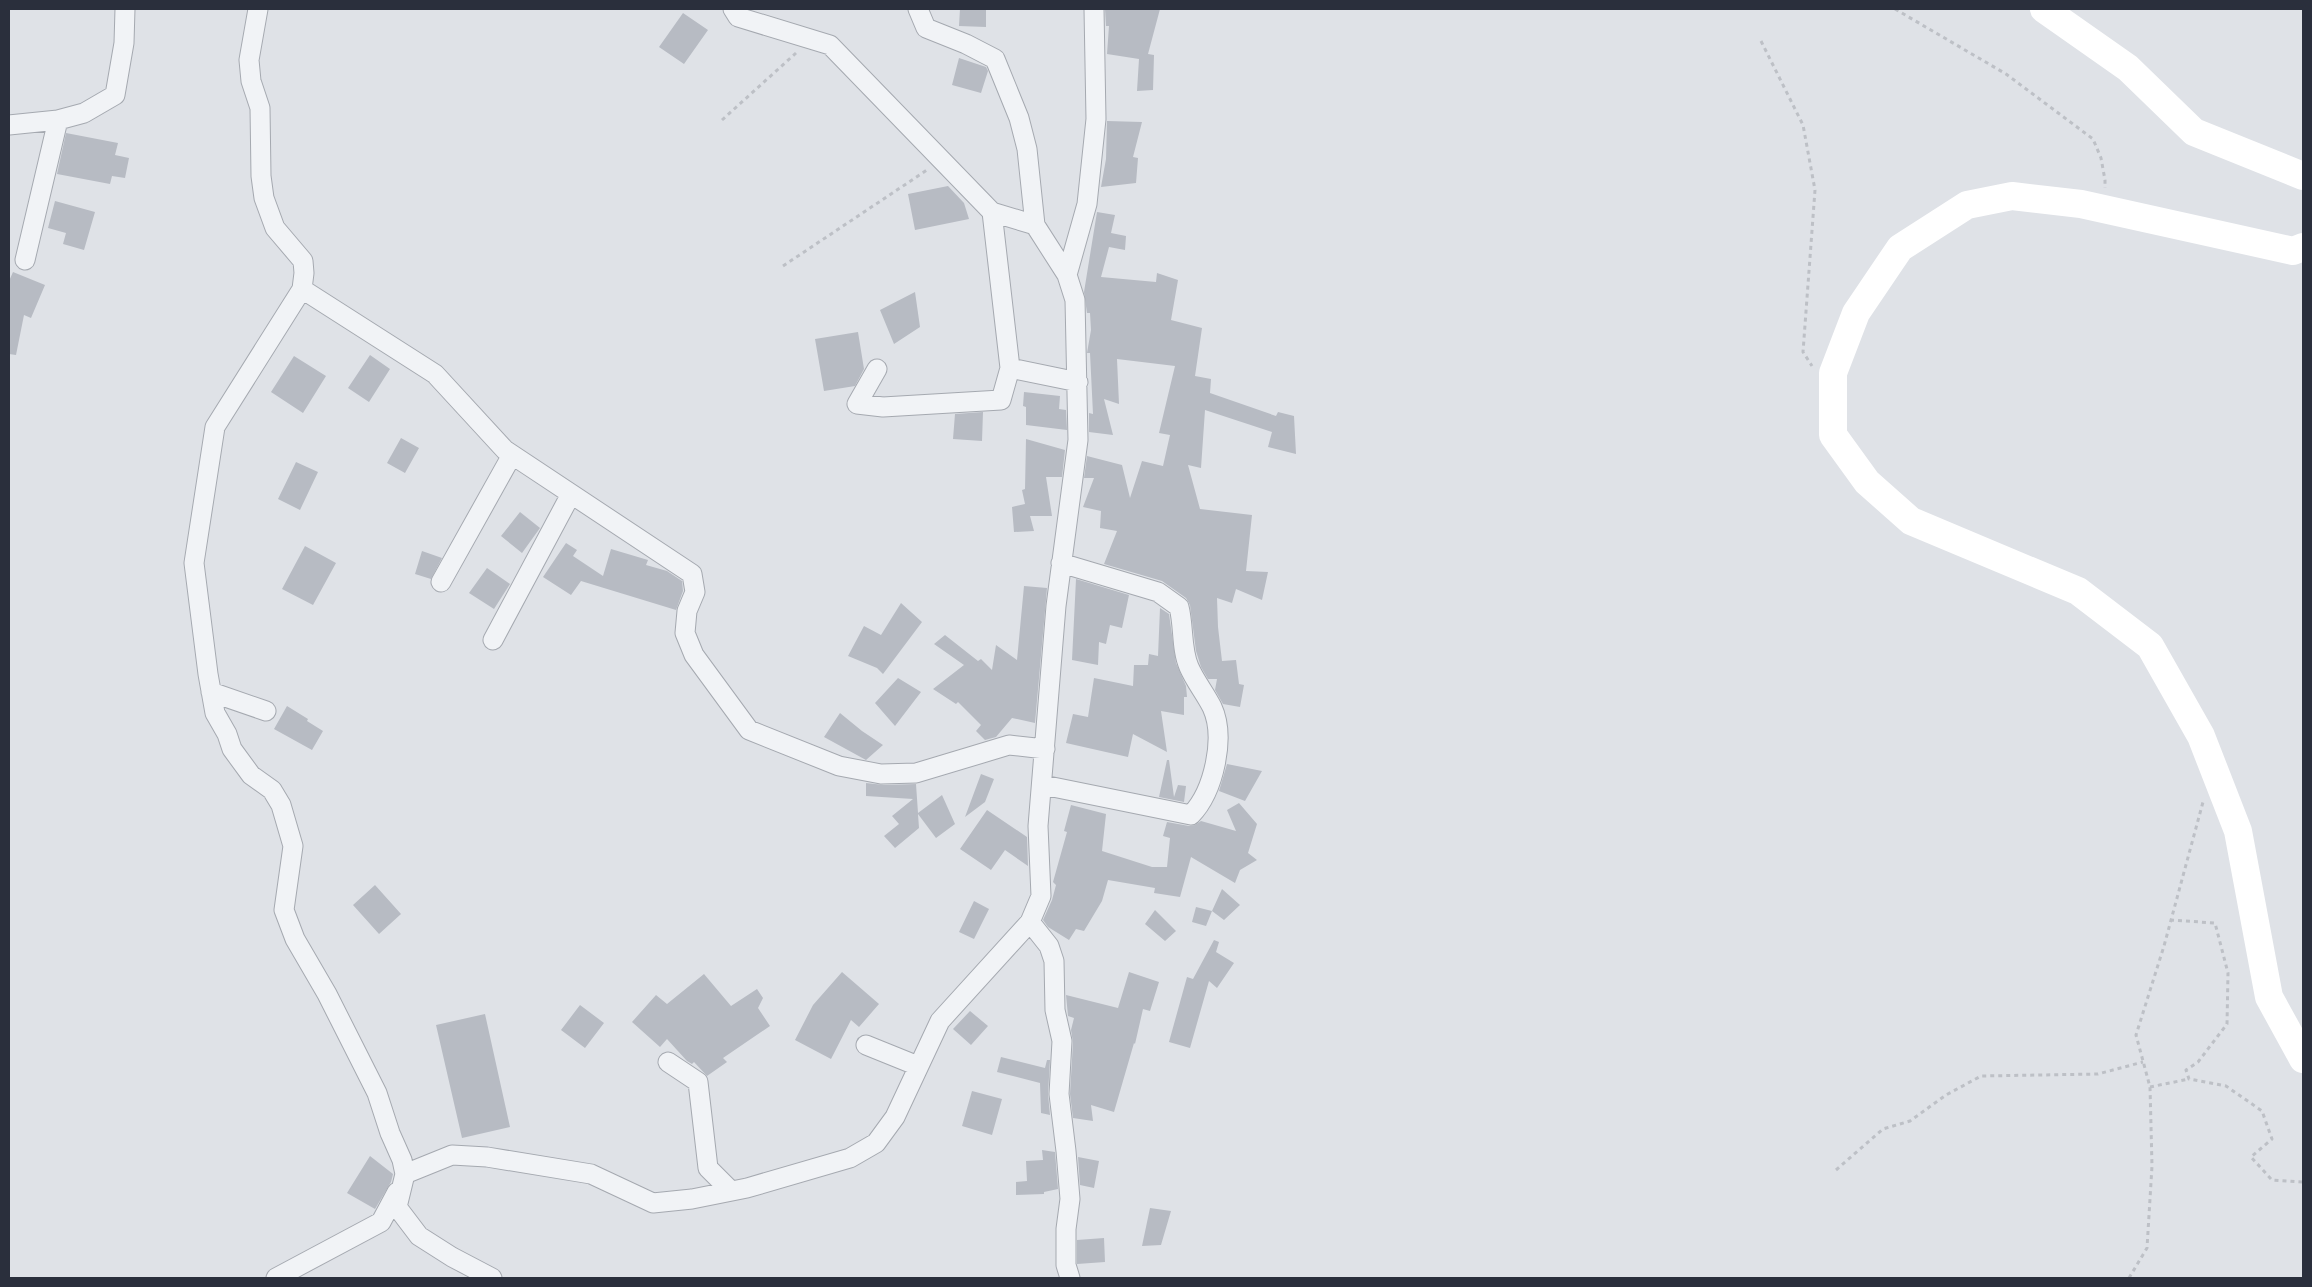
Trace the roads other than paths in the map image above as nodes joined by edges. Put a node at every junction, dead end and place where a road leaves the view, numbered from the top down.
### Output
1 (125, 9) edge
2 (258, 9) edge
3 (733, 9) edge
4 (918, 9) edge
5 (1094, 9) edge
6 (2044, 9) edge
7 (58, 120) junction
8 (9, 125) edge
9 (2303, 176) edge
10 (992, 212) junction
11 (1035, 225) junction
12 (2303, 247) edge
13 (25, 260) dead end
14 (1067, 275) junction
15 (302, 289) junction
16 (1010, 368) junction
17 (877, 369) dead end
18 (1078, 382) junction
19 (512, 455) junction
20 (571, 494) junction
21 (1061, 563) junction
22 (441, 582) dead end
23 (493, 640) dead end
24 (211, 692) junction
25 (266, 711) dead end
26 (1045, 749) junction
27 (1042, 785) junction
28 (1030, 922) junction
29 (866, 1045) dead end
30 (2303, 1060) edge
31 (668, 1062) dead end
32 (918, 1066) junction
33 (403, 1179) junction
34 (731, 1191) junction
35 (276, 1278) edge
36 (492, 1278) edge
37 (1070, 1278) edge

1 - 7 street
2 - 15 street
3 - 10 street
4 - 11 street
5 - 14 street
6 - 9 street
7 - 8 street
7 - 13 street
10 - 11 street
10 - 16 street
11 - 14 street
12 - 30 street
14 - 18 street
15 - 19 street
15 - 24 street
16 - 17 street
16 - 18 street
18 - 21 street
19 - 20 street
19 - 22 street
20 - 23 street
20 - 26 street
21 - 26 street
21 - 27 street
24 - 25 street
24 - 33 street
26 - 27 street
27 - 28 street
28 - 32 street
28 - 37 street
29 - 32 street
31 - 34 street
32 - 34 street
33 - 34 street
33 - 35 street
33 - 36 street

